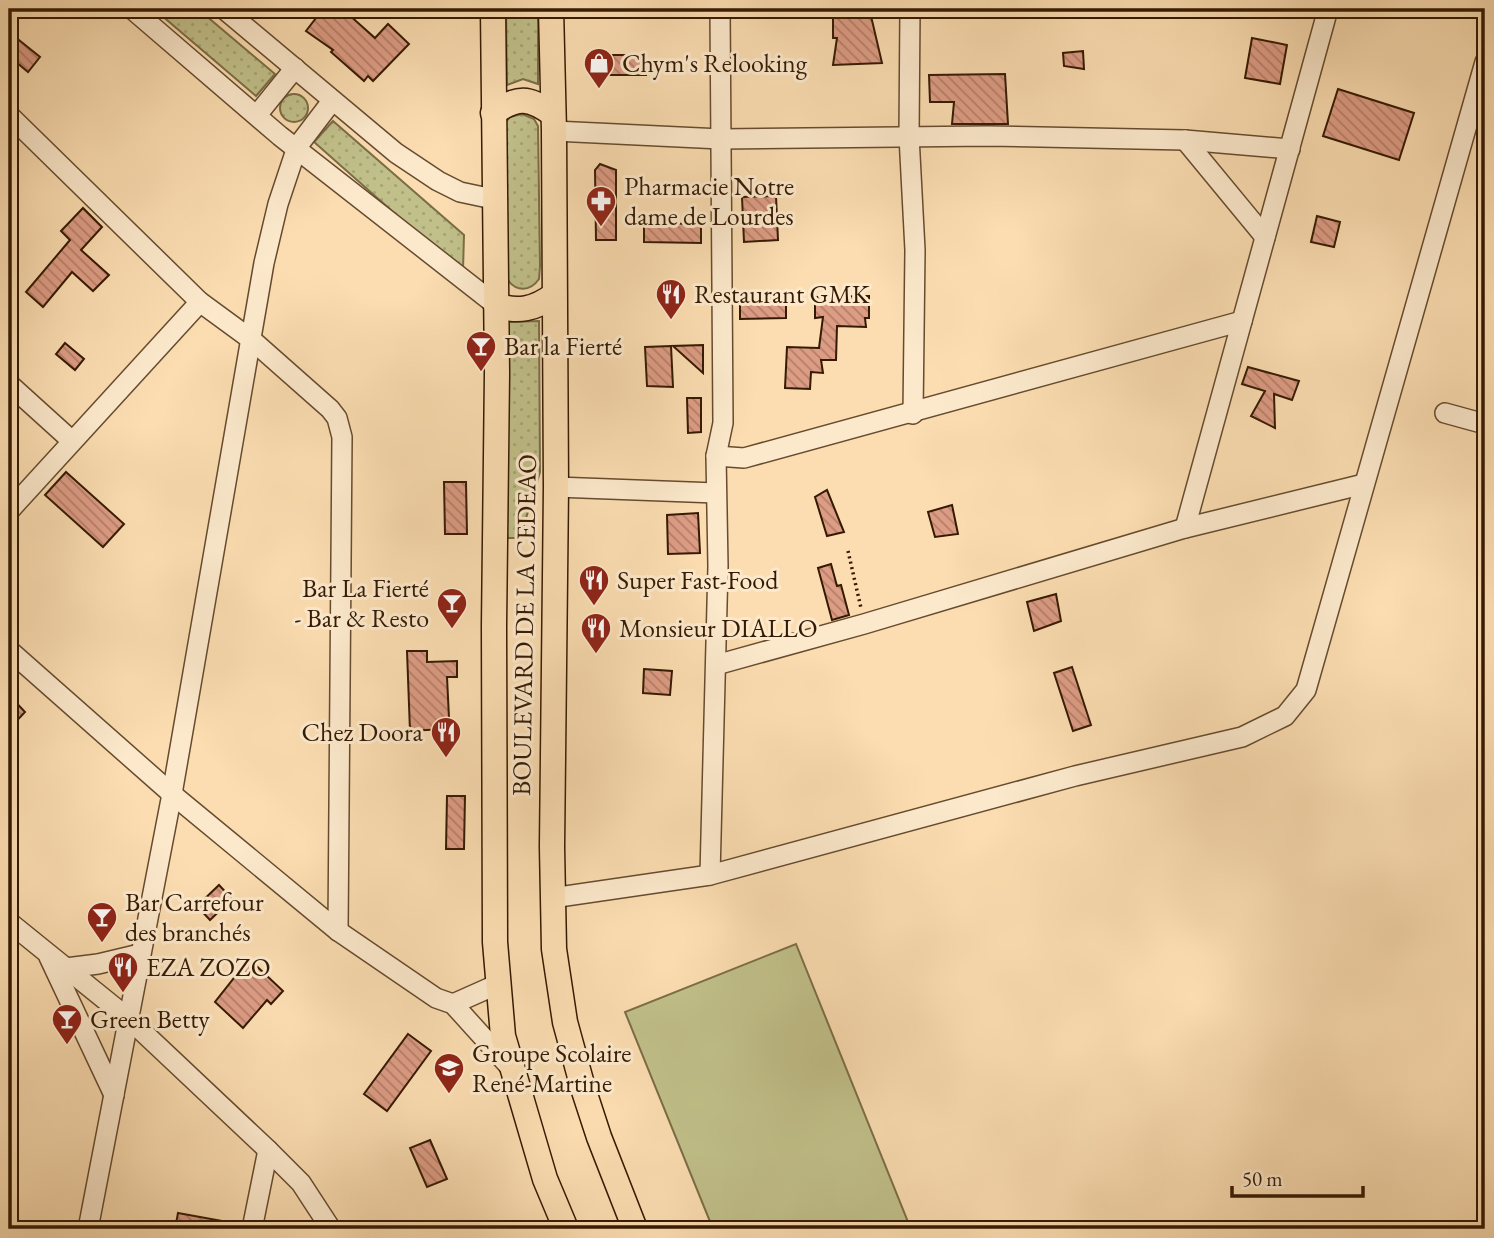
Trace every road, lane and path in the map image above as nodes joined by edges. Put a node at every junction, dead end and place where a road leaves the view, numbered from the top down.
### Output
1 (132, 9) edge
2 (225, 9) edge
3 (493, 9) edge
4 (551, 9) edge
5 (720, 9) edge
6 (910, 9) edge
7 (1328, 9) edge
8 (1485, 62) edge
9 (295, 68) junction
10 (332, 101) junction
11 (494, 113) junction
12 (9, 115) edge
13 (257, 115) junction
14 (554, 122) junction
15 (909, 136) junction
16 (721, 139) junction
17 (1185, 140) junction
18 (297, 148) junction
19 (1290, 149) junction
20 (494, 199) junction
21 (1265, 237) junction
22 (554, 295) junction
23 (200, 302) junction
24 (496, 305) junction
25 (1242, 321) junction
26 (252, 340) junction
27 (9, 384) edge
28 (1445, 413) dead end
29 (913, 414) junction
30 (1485, 424) edge
31 (72, 441) junction
32 (716, 456) junction
33 (1364, 484) junction
34 (556, 487) junction
35 (716, 493) junction
36 (9, 511) edge
37 (1185, 528) junction
38 (848, 551) dead end
39 (864, 624) junction
40 (9, 650) edge
41 (716, 665) junction
42 (172, 794) junction
43 (710, 875) junction
44 (552, 898) junction
45 (9, 922) edge
46 (338, 931) junction
47 (47, 952) junction
48 (140, 954) junction
49 (66, 968) junction
50 (498, 984) junction
51 (453, 1004) junction
52 (129, 1019) junction
53 (511, 1068) junction
54 (114, 1095) junction
55 (268, 1150) junction
56 (88, 1229) edge
57 (252, 1229) edge
58 (331, 1229) edge
59 (566, 1229) edge
60 (635, 1229) edge

1 - 13 street
2 - 9 street
3 - 11 main road
4 - 14 main road, BOULEVARD DE LA CEDEAO
5 - 16 street
6 - 15 street
7 - 19 street
8 - 33 street
9 - 10 street
9 - 13 street
10 - 18 street
10 - 20 street
11 - 14 main road
11 - 20 main road
12 - 23 street
13 - 18 street
14 - 16 street
14 - 22 main road, BOULEVARD DE LA CEDEAO
15 - 16 street
15 - 17 street
15 - 29 street
16 - 32 street
17 - 19 street
17 - 21 street
18 - 24 street
18 - 26 street
19 - 21 street
20 - 24 main road
21 - 25 street
22 - 24 main road
22 - 34 main road, BOULEVARD DE LA CEDEAO
23 - 26 street
23 - 31 street
24 - 50 main road
25 - 29 street
25 - 37 street
26 - 42 street
26 - 46 street
27 - 31 street
28 - 30 street
29 - 32 street
31 - 36 street
32 - 35 street
33 - 37 street
33 - 43 street
34 - 35 street
34 - 44 main road, BOULEVARD DE LA CEDEAO
35 - 41 street
37 - 39 street
38 - 39 path
39 - 41 street
40 - 42 street
41 - 43 street
42 - 46 street
42 - 48 street
43 - 44 street
44 - 60 main road, BOULEVARD DE LA CEDEAO
45 - 47 street
46 - 51 street
47 - 49 street
47 - 54 street
48 - 49 street
48 - 52 street
49 - 52 street
50 - 51 street
50 - 53 main road
51 - 53 street
52 - 54 street
52 - 55 street
53 - 59 main road
54 - 56 street
55 - 57 street
55 - 58 street

